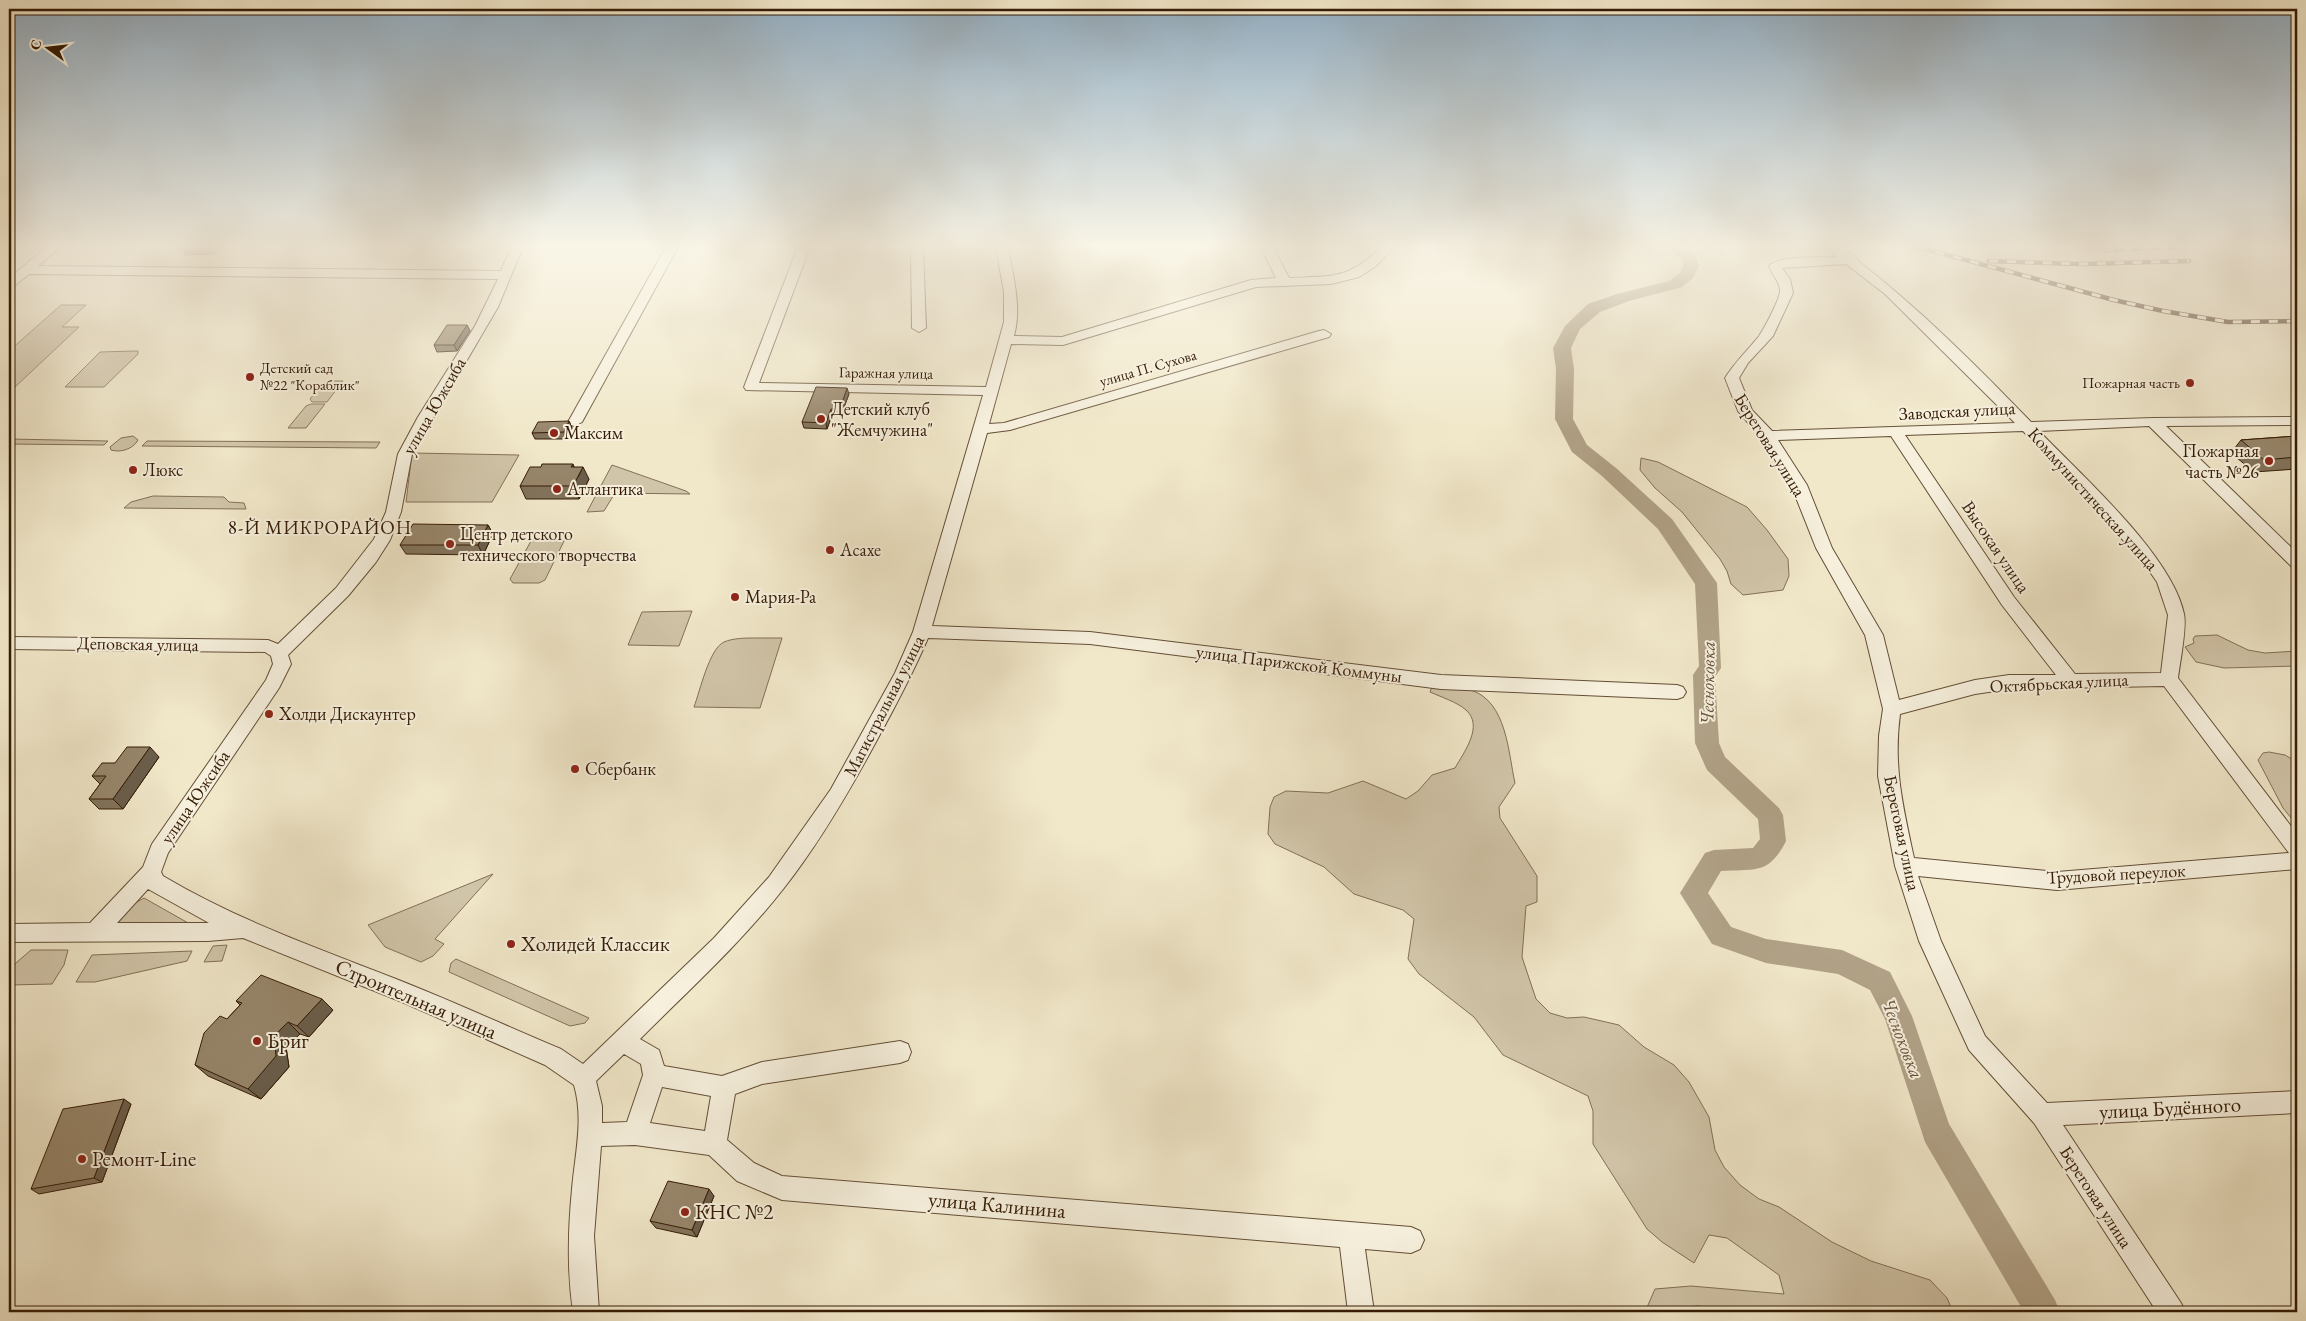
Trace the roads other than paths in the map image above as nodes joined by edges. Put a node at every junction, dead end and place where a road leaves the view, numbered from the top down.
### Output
1 (490, 309) edge
2 (638, 309) edge
3 (781, 309) edge
4 (918, 309) edge
5 (1011, 309) edge
6 (1171, 309) edge
7 (1780, 309) edge
8 (1908, 309) edge
9 (918, 328) dead end
10 (1324, 334) dead end
11 (1006, 340) junction
12 (991, 391) junction
13 (2297, 421) edge
14 (575, 422) dead end
15 (2153, 422) junction
16 (2028, 426) junction
17 (982, 429) junction
18 (1896, 432) junction
19 (1768, 436) junction
20 (2297, 562) edge
21 (922, 632) junction
22 (9, 643) edge
23 (274, 649) junction
24 (2070, 679) junction
25 (2169, 679) junction
26 (1677, 692) dead end
27 (1892, 709) junction
28 (2297, 849) edge
29 (2297, 861) edge
30 (1905, 866) junction
31 (151, 872) junction
32 (244, 929) junction
33 (9, 933) edge
34 (94, 933) junction
35 (622, 1040) junction
36 (900, 1052) dead end
37 (654, 1074) junction
38 (584, 1078) junction
39 (724, 1086) junction
40 (2297, 1102) edge
41 (2042, 1115) junction
42 (635, 1133) junction
43 (590, 1135) junction
44 (715, 1144) junction
45 (1351, 1235) junction
46 (1411, 1240) dead end
47 (586, 1312) edge
48 (1361, 1312) edge
49 (2172, 1312) edge

1 - 23 street, улица Южсиба
2 - 14 street
3 - 12 street, Гаражная улица
4 - 9 street
5 - 11 street, Магистральная улица
6 - 11 street
7 - 19 street, Береговая улица
8 - 16 street, Коммунистическая улица
10 - 17 street, улица П. Сухова
11 - 12 street, Магистральная улица
12 - 17 street, Магистральная улица
13 - 15 street, Заводская улица
15 - 16 street, Заводская улица
15 - 20 street
16 - 18 street, Заводская улица
16 - 25 street, Коммунистическая улица
17 - 21 street, Магистральная улица
18 - 19 street, Заводская улица
18 - 24 street, Высокая улица
19 - 27 street, Береговая улица
21 - 26 street, улица Парижской Коммуны
21 - 35 street, Магистральная улица
22 - 23 street, Деповская улица
23 - 31 street, улица Южсиба
24 - 25 street, Октябрьская улица
24 - 27 street, Октябрьская улица
25 - 28 street
27 - 30 street, Береговая улица
29 - 30 street, Трудовой переулок
30 - 41 street, Береговая улица
31 - 32 street
31 - 34 street, улица Южсиба
32 - 34 street, Строительная улица
32 - 38 street, Строительная улица
33 - 34 street, Строительная улица
35 - 37 street
35 - 38 street, Магистральная улица
36 - 39 street
37 - 39 street
37 - 42 street
38 - 43 street
39 - 44 street
40 - 41 street, улица Будённого
41 - 49 street, Береговая улица
42 - 43 street
42 - 44 street
43 - 47 street
44 - 45 street, улица Калинина
45 - 46 street, улица Калинина
45 - 48 street

